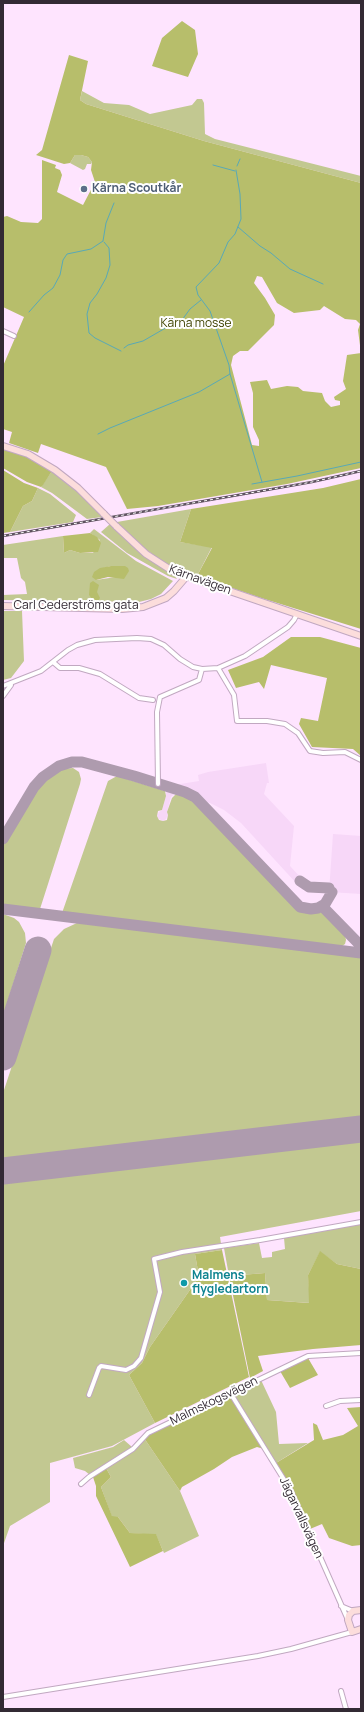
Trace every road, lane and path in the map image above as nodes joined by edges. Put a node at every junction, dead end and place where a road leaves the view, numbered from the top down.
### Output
1 (3, 331) edge
2 (14, 336) dead end
3 (3, 446) edge
4 (186, 577) junction
5 (3, 606) edge
6 (297, 614) junction
7 (361, 636) edge
8 (53, 662) junction
9 (218, 668) junction
10 (202, 669) junction
11 (13, 683) junction
12 (3, 686) edge
13 (3, 696) edge
14 (153, 700) dead end
15 (361, 760) edge
16 (158, 784) dead end
17 (361, 1222) edge
18 (361, 1353) edge
19 (231, 1394) junction
20 (89, 1396) dead end
21 (361, 1400) edge
22 (326, 1406) dead end
23 (81, 1484) dead end
24 (340, 1606) junction
25 (361, 1610) edge
26 (353, 1611) junction
27 (348, 1620) junction
28 (361, 1629) edge
29 (352, 1632) junction
30 (341, 1691) dead end
31 (3, 1697) edge
32 (346, 1709) edge

1 - 2 street
3 - 4 street, Kärnavägen, bridge
4 - 5 street, Carl Cederströms gata
4 - 6 street, Kärnavägen
6 - 7 street, Kärnavägen
6 - 9 street
8 - 10 street
8 - 11 street
8 - 14 street
9 - 10 street
9 - 15 street
10 - 16 street
11 - 12 street
11 - 13 street
17 - 20 street
18 - 19 street, Malmskogsvägen
19 - 23 street, Malmskogsvägen
19 - 24 street, Jägarvallsvägen
21 - 22 street
24 - 26 street
24 - 27 street, Jägarvallsvägen
25 - 26 street
26 - 27 street
27 - 29 street, Jägarvallsvägen
28 - 29 street
29 - 31 street
30 - 32 street

